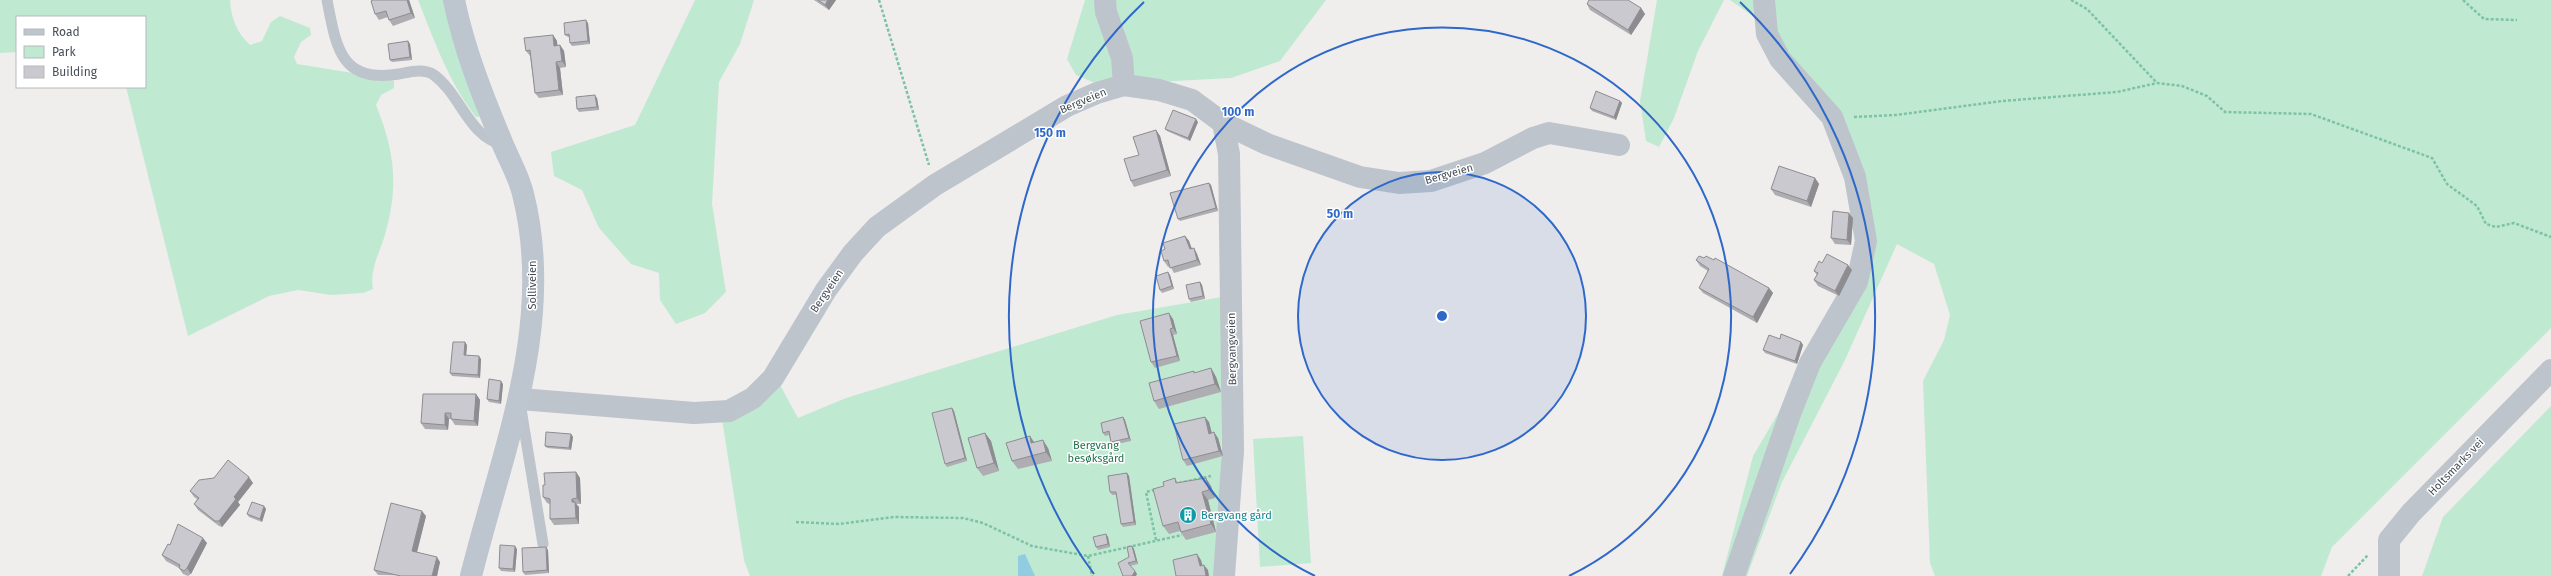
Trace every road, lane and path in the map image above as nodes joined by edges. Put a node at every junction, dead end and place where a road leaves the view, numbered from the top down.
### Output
1 (327, 0) edge
2 (454, 0) edge
3 (879, 0) edge
4 (1105, 0) edge
5 (1764, 0) edge
6 (2071, 0) edge
7 (2463, 0) edge
8 (2517, 20) dead end
9 (2157, 83) junction
10 (1124, 85) junction
11 (1832, 117) junction
12 (1223, 123) junction
13 (1619, 145) dead end
14 (503, 146) junction
15 (935, 185) junction
16 (2551, 237) edge
17 (2551, 370) edge
18 (520, 399) junction
19 (1232, 473) junction
20 (1174, 484) edge
21 (1160, 488) edge
22 (796, 522) dead end
23 (1182, 535) edge
24 (1156, 540) junction
25 (543, 544) dead end
26 (1088, 556) junction
27 (471, 576) edge
28 (1092, 576) edge
29 (1224, 576) edge
30 (1734, 576) edge
31 (2389, 576) edge

1 - 14 lane
2 - 14 street, Solliveien
3 - 15 path
4 - 10 street
5 - 11 street
6 - 9 path
7 - 8 path
9 - 11 path
9 - 16 path
10 - 12 street, Bergveien
10 - 15 street, Bergveien
11 - 30 street
12 - 13 street, Bergveien
12 - 19 street, Bergvangveien
14 - 18 street, Solliveien
15 - 18 street, Bergveien
17 - 31 street, Holtsmarks vei
18 - 25 lane
18 - 27 street, Solliveien
19 - 20 path
19 - 29 street, Bergvangveien
21 - 24 path
22 - 26 path
23 - 24 path
24 - 26 path
26 - 28 path

